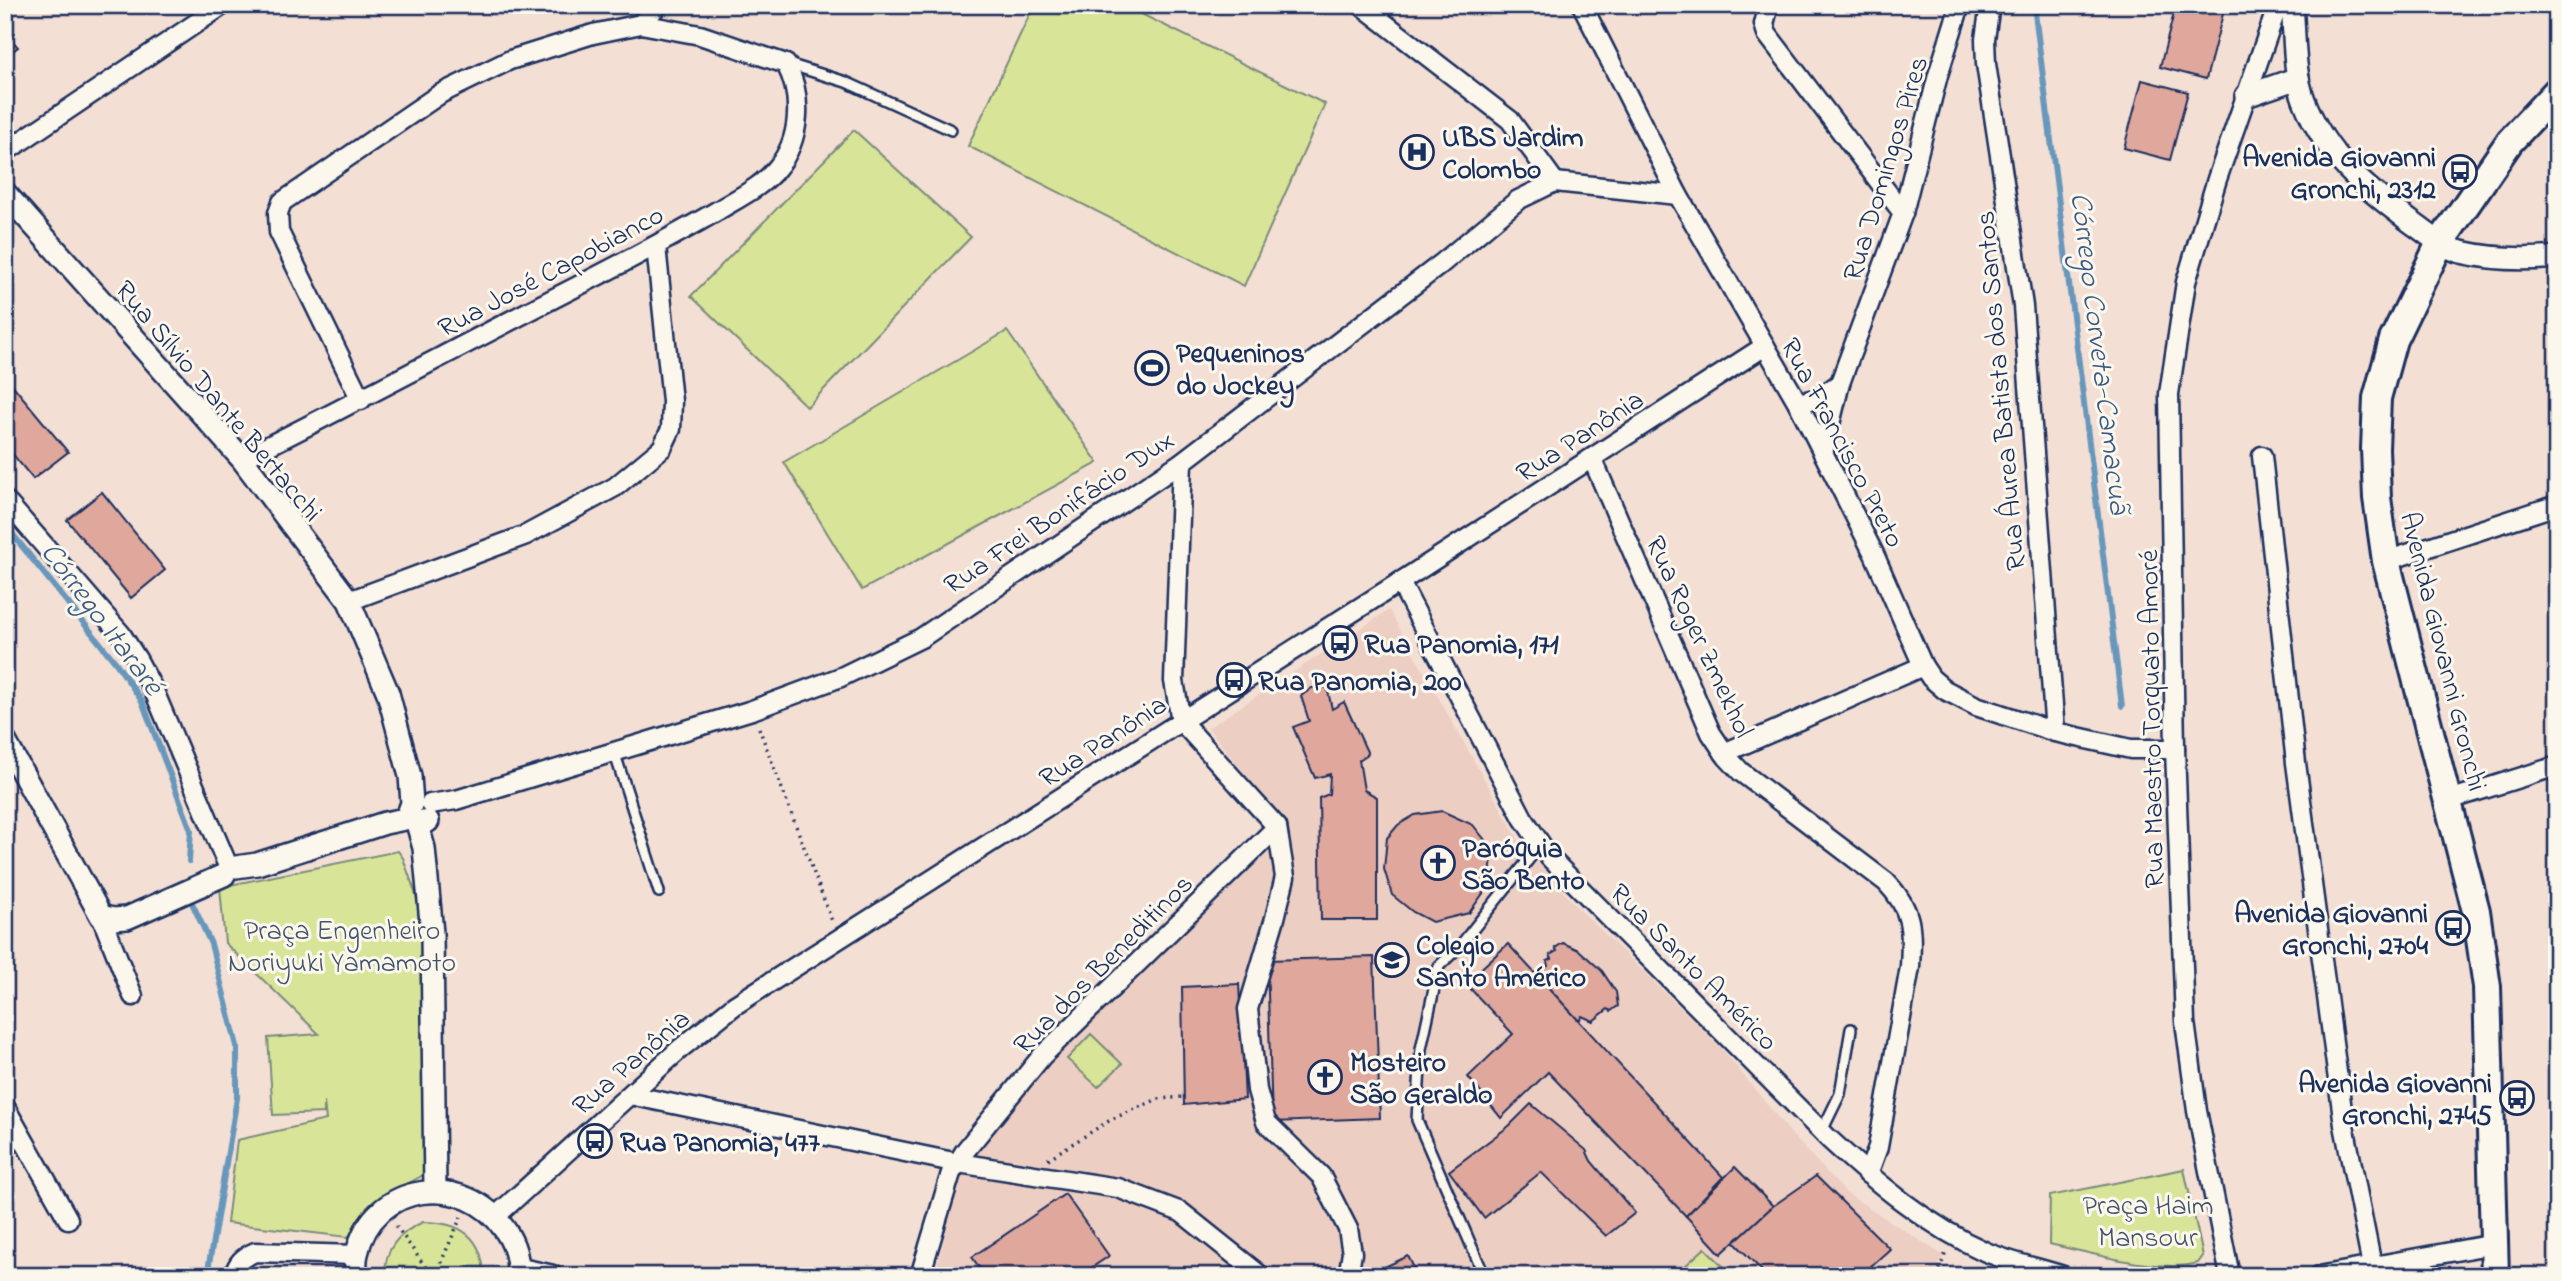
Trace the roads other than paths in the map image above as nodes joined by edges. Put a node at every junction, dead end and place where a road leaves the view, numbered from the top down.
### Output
1 (223, 5) edge
2 (658, 5) edge
3 (1361, 5) edge
4 (1583, 5) edge
5 (1769, 5) edge
6 (1960, 5) edge
7 (1990, 5) edge
8 (2278, 5) edge
9 (2292, 5) edge
10 (2304, 5) edge
11 (641, 24) junction
12 (2295, 34) junction
13 (786, 64) junction
14 (2298, 78) junction
15 (2557, 91) edge
16 (2246, 96) junction
17 (951, 130) dead end
18 (5, 152) edge
19 (1555, 182) junction
20 (5, 193) edge
21 (1678, 195) junction
22 (1903, 213) junction
23 (2440, 243) junction
24 (656, 246) junction
25 (2557, 257) edge
26 (1765, 346) junction
27 (1840, 383) junction
28 (1819, 398) junction
29 (361, 400) junction
30 (1798, 403) junction
31 (1829, 426) junction
32 (1823, 453) junction
33 (2262, 456) dead end
34 (1592, 457) junction
35 (242, 459) junction
36 (1182, 462) junction
37 (5, 500) edge
38 (2557, 505) edge
39 (2386, 561) junction
40 (1400, 582) junction
41 (349, 601) junction
42 (1923, 666) junction
43 (1181, 721) junction
44 (2056, 732) junction
45 (5, 741) edge
46 (2175, 749) junction
47 (614, 751) junction
48 (1724, 753) junction
49 (2557, 766) edge
50 (2449, 800) junction
51 (420, 812) junction
52 (1278, 827) junction
53 (1541, 844) junction
54 (234, 871) junction
55 (659, 892) dead end
56 (101, 916) junction
57 (133, 996) dead end
58 (1852, 1029) dead end
59 (630, 1094) junction
60 (5, 1107) edge
61 (1822, 1131) junction
62 (958, 1163) junction
63 (1868, 1174) junction
64 (435, 1191) junction
65 (496, 1216) junction
66 (68, 1219) dead end
67 (2494, 1244) junction
68 (356, 1265) edge
69 (2372, 1266) junction
70 (518, 1272) edge
71 (1484, 1275) edge
72 (234, 1276) edge
73 (551, 1276) edge
74 (920, 1276) edge
75 (1261, 1276) edge
76 (1348, 1276) edge
77 (2063, 1276) edge
78 (2230, 1276) edge
79 (2319, 1276) edge
80 (2495, 1276) edge

1 - 18 street
2 - 11 street
3 - 19 street
4 - 21 street, Rua Francisco Preto
5 - 22 street
6 - 22 street, Rua Domingos Pires
7 - 44 street, Rua Áurea Batista dos Santos
8 - 16 street, Rua Maestro Torquato Amoré
9 - 12 street
10 - 12 street
11 - 13 street
11 - 29 street
12 - 14 street
13 - 17 lane
13 - 24 street, Rua José Capobianco
14 - 16 street
14 - 23 street
15 - 23 main road, Avenida Giovanni Gronchi
16 - 46 street, Rua Maestro Torquato Amoré
19 - 21 street
19 - 36 street, Rua Frei Bonifácio Dux
20 - 35 street, Rua Sílvio Dante Bertacchi
21 - 26 street, Rua Francisco Preto
22 - 27 street, Rua Domingos Pires
23 - 25 street
23 - 39 main road, Avenida Giovanni Gronchi
24 - 29 street, Rua José Capobianco
24 - 41 street
26 - 30 street, Rua Francisco Preto
26 - 34 street, Rua Panônia
27 - 28 street
27 - 31 street, Rua Domingos Pires
28 - 30 street
28 - 31 street
29 - 35 street, Rua José Capobianco
30 - 32 street, Rua Francisco Preto
31 - 32 street, Rua Domingos Pires
32 - 42 street, Rua Francisco Preto
33 - 69 street
34 - 40 street, Rua Panônia
34 - 48 street, Rua Roger Zmekhol
35 - 41 street, Rua Sílvio Dante Bertacchi
36 - 43 street
36 - 47 street, Rua Frei Bonifácio Dux
37 - 54 street
38 - 39 street
39 - 50 main road, Avenida Giovanni Gronchi
40 - 43 street, Rua Panônia
40 - 53 street, Rua Santo Américo
41 - 51 street, Rua Sílvio Dante Bertacchi
42 - 44 street, Rua Francisco Preto
42 - 48 street
43 - 52 street
43 - 59 street, Rua Panônia
44 - 46 street, Rua Francisco Preto
45 - 56 street
46 - 78 street, Rua Maestro Torquato Amoré
47 - 51 street, Rua Frei Bonifácio Dux
47 - 55 lane
48 - 63 street, Rua Roger Zmekhol
49 - 50 street
50 - 67 main road, Avenida Giovanni Gronchi
51 - 54 street, Rua Frei Bonifácio Dux
51 - 64 street, Rua Sílvio Dante Bertacchi
52 - 62 street, Rua dos Beneditinos
52 - 76 street
53 - 61 street, Rua Santo Américo
53 - 71 lane
54 - 56 street, Rua Frei Bonifácio Dux
56 - 57 street
58 - 61 lane
59 - 62 street
59 - 65 street, Rua Panônia
60 - 66 street
61 - 63 street, Rua Santo Américo
62 - 74 street, Rua dos Beneditinos
62 - 75 street
63 - 77 street, Rua Santo Américo
64 - 65 street
64 - 68 street
65 - 70 street
67 - 69 street
67 - 80 main road, Avenida Giovanni Gronchi
68 - 72 street
69 - 79 street
70 - 73 street

